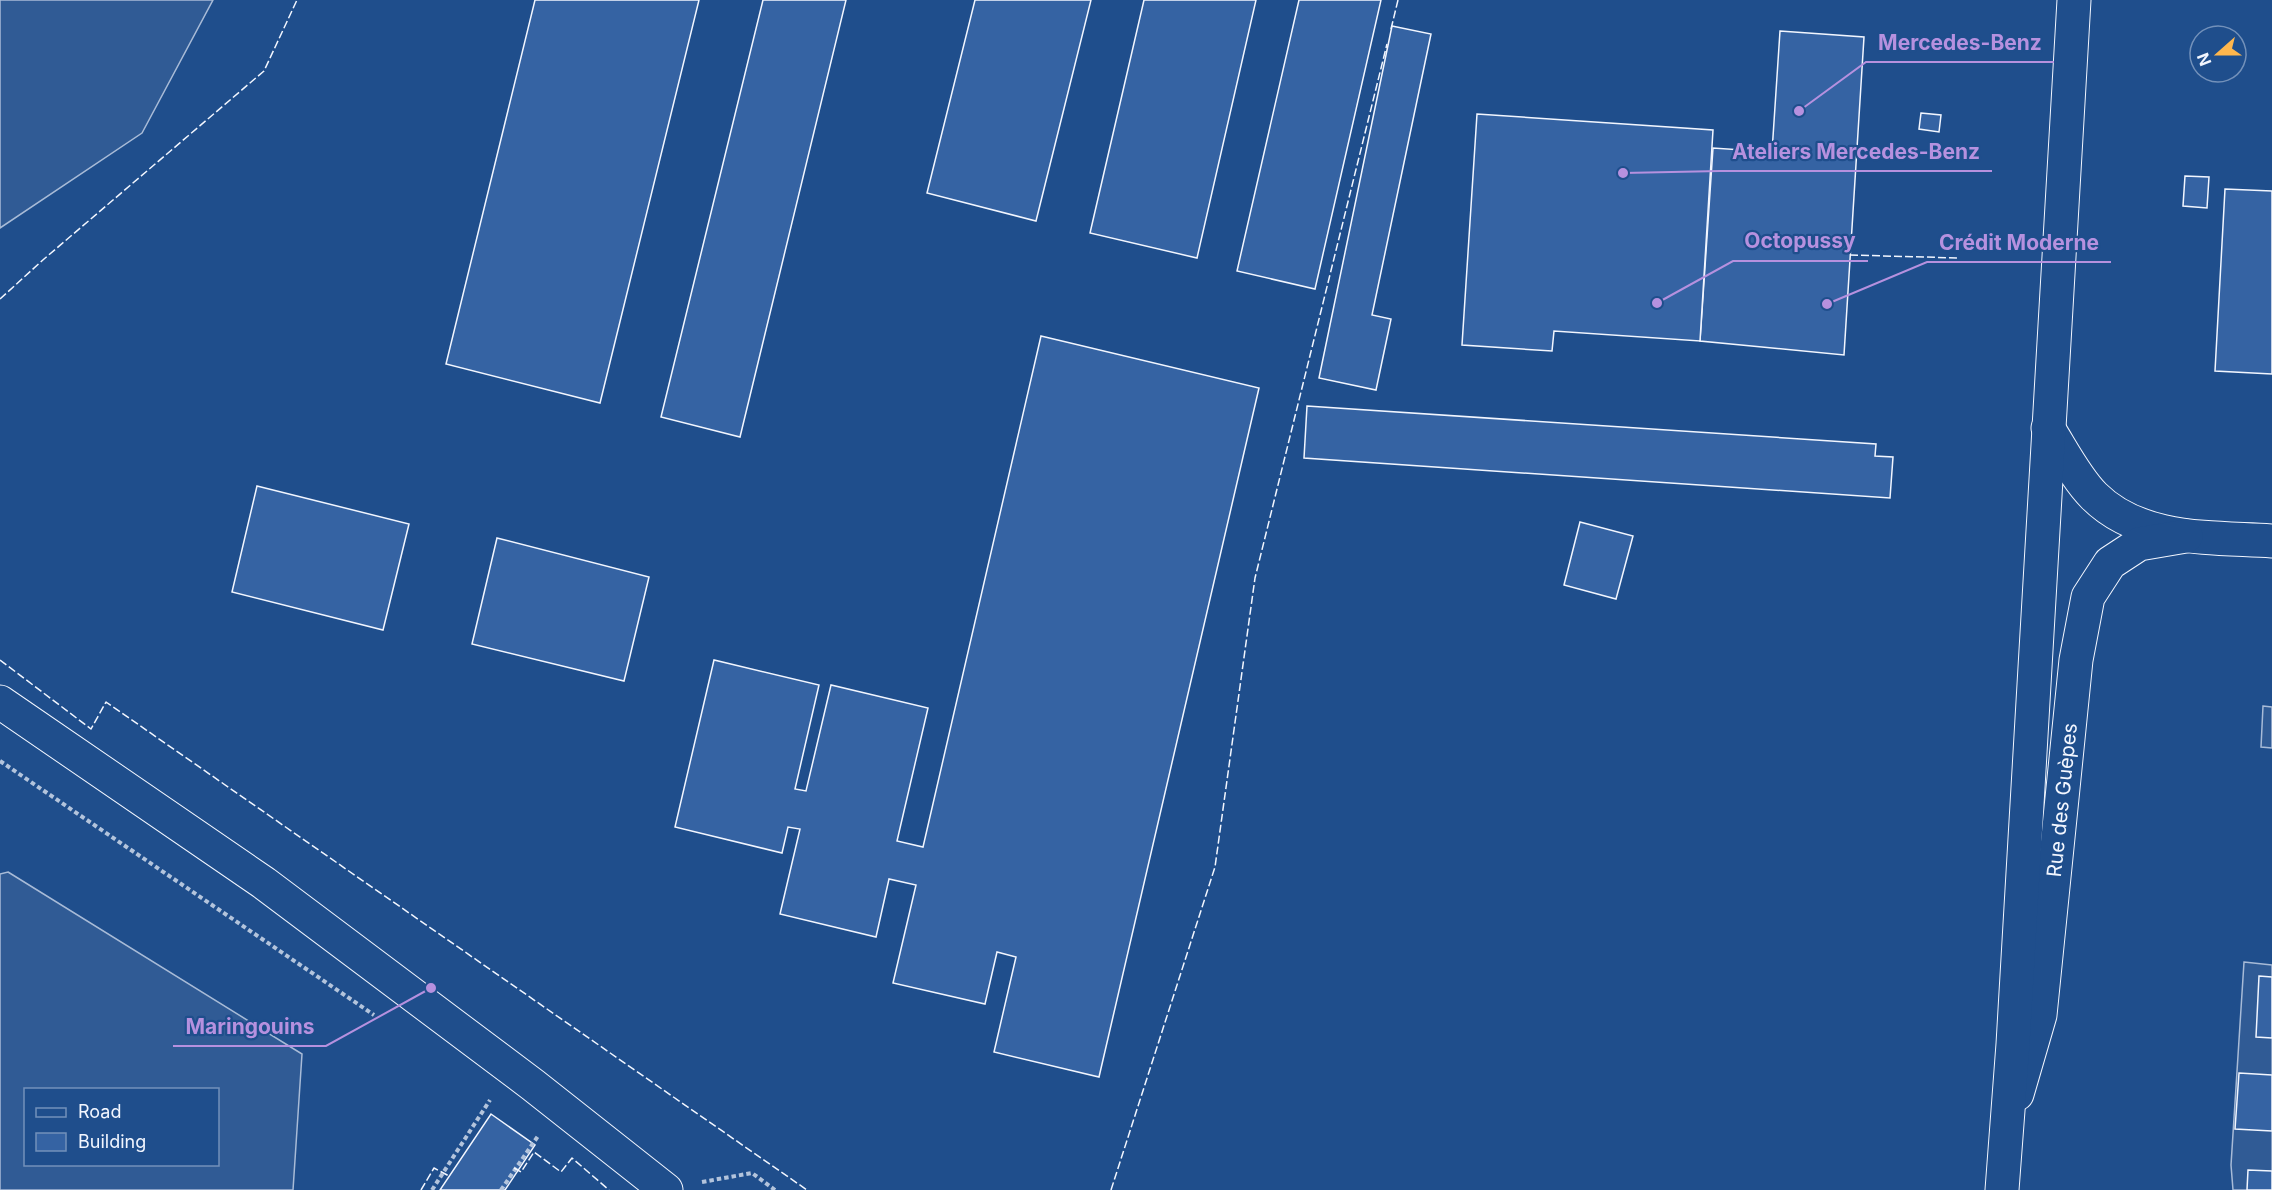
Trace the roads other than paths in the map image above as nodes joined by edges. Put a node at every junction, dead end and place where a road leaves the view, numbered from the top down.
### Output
1 (2074, 0) edge
2 (2048, 428) junction
3 (2186, 536) junction
4 (2272, 541) edge
5 (0, 702) edge
6 (2008, 1121) junction
7 (666, 1190) edge
8 (2002, 1190) edge

1 - 2 main road
2 - 3 main road, Rue des Guèpes
2 - 6 main road
3 - 4 main road, Rue des Guèpes
3 - 6 main road, Rue des Guèpes
5 - 7 main road
6 - 8 main road

